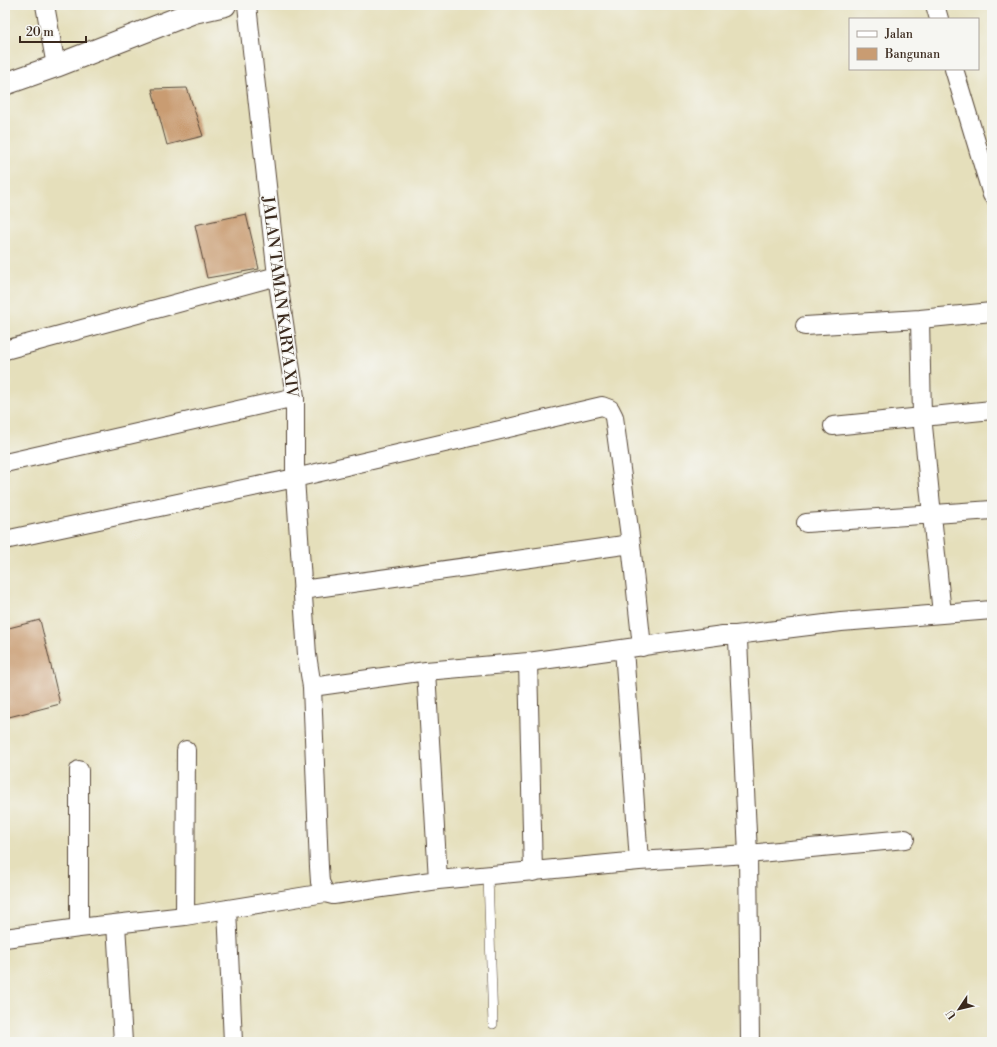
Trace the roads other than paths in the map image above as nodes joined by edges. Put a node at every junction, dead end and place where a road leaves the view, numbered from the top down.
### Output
1 (45, 5) edge
2 (225, 5) edge
3 (247, 5) edge
4 (935, 5) edge
5 (193, 9) edge
6 (939, 18) edge
7 (56, 66) junction
8 (954, 70) edge
9 (5, 84) edge
10 (992, 195) edge
11 (277, 276) junction
12 (992, 312) edge
13 (920, 319) junction
14 (804, 326) dead end
15 (5, 350) edge
16 (295, 397) junction
17 (992, 410) edge
18 (922, 416) junction
19 (833, 426) dead end
20 (5, 463) edge
21 (295, 478) junction
22 (992, 510) edge
23 (932, 514) junction
24 (806, 523) dead end
25 (5, 540) edge
26 (631, 544) junction
27 (302, 590) junction
28 (992, 610) edge
29 (942, 614) junction
30 (736, 635) junction
31 (642, 647) junction
32 (624, 649) junction
33 (528, 662) junction
34 (426, 671) junction
35 (312, 687) junction
36 (186, 750) dead end
37 (79, 770) dead end
38 (905, 839) dead end
39 (748, 854) junction
40 (639, 861) junction
41 (533, 872) junction
42 (488, 876) junction
43 (438, 880) junction
44 (324, 893) junction
45 (227, 909) junction
46 (185, 916) junction
47 (116, 924) junction
48 (79, 928) junction
49 (5, 938) edge
50 (493, 1024) dead end
51 (123, 1042) edge
52 (233, 1042) edge
53 (750, 1042) edge

1 - 7 street
2 - 5 street
3 - 11 street, JALAN TAMAN KARYA XIV
4 - 6 street
5 - 7 street
7 - 9 street
8 - 10 street
11 - 15 street
11 - 16 street, JALAN TAMAN KARYA XIV
12 - 13 street
13 - 14 street
13 - 18 street
16 - 20 street
16 - 21 street, JALAN TAMAN KARYA XIV
17 - 18 street
18 - 19 street
18 - 23 street
21 - 25 street
21 - 26 street
21 - 27 street, JALAN TAMAN KARYA XIV
22 - 23 street
23 - 24 street
23 - 29 street
26 - 27 street
26 - 31 street
27 - 35 street, JALAN TAMAN KARYA XIV
28 - 29 street
29 - 30 street
30 - 31 street
30 - 39 street
31 - 32 street
32 - 33 street
32 - 40 street
33 - 34 street
33 - 41 street
34 - 35 street
34 - 43 street
35 - 44 street, JALAN TAMAN KARYA XIV
36 - 46 street
37 - 48 street
38 - 39 street
39 - 40 street
39 - 53 street
40 - 41 street
41 - 42 street
42 - 43 street
42 - 50 lane
43 - 44 street
44 - 45 street
45 - 46 street
45 - 52 street
46 - 47 street
47 - 48 street
47 - 51 street
48 - 49 street

